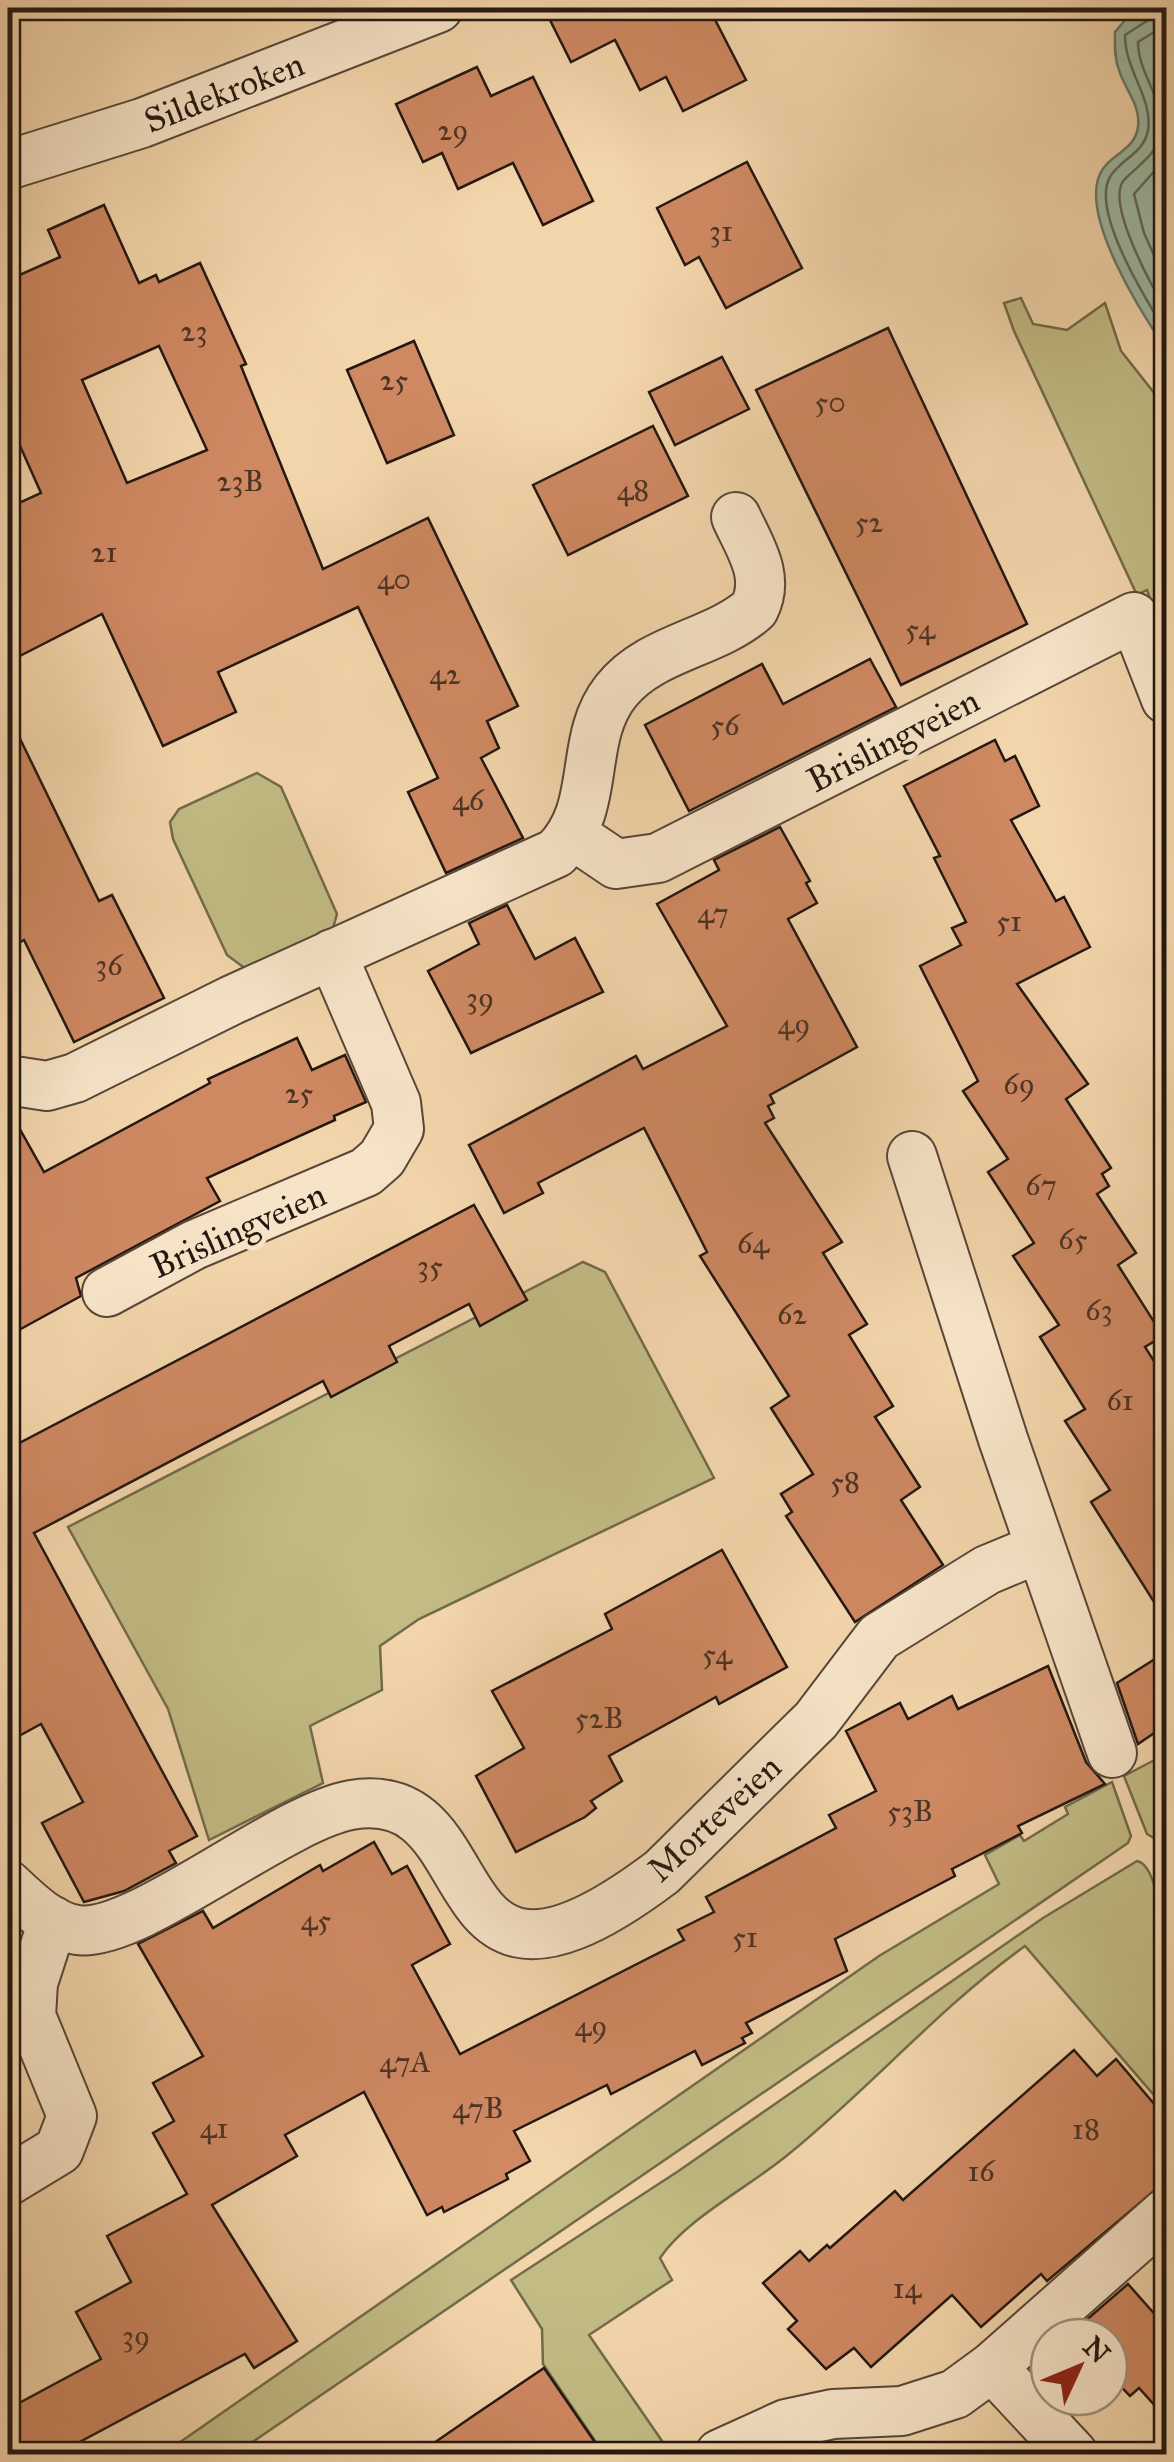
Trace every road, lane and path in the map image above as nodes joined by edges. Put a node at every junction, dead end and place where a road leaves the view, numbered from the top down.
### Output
1 (438, 8) edge
2 (8, 164) edge
3 (736, 516) dead end
4 (1166, 699) edge
5 (573, 835) junction
6 (332, 954) junction
7 (8, 1080) edge
8 (912, 1156) dead end
9 (107, 1292) dead end
10 (1040, 1548) junction
11 (1112, 1753) dead end
12 (8, 1885) edge
13 (53, 1921) junction
14 (8, 2181) edge
15 (1166, 2213) edge
16 (992, 2367) junction
17 (720, 2454) edge
18 (1073, 2454) edge

1 - 2 street, Sildekroken
3 - 5 street
4 - 5 street, Brislingveien
5 - 6 street
6 - 7 street
6 - 9 street, Brislingveien
8 - 10 street
10 - 11 street
10 - 13 street, Morteveien
12 - 13 street
13 - 14 street
15 - 16 street
16 - 17 street
16 - 18 street

